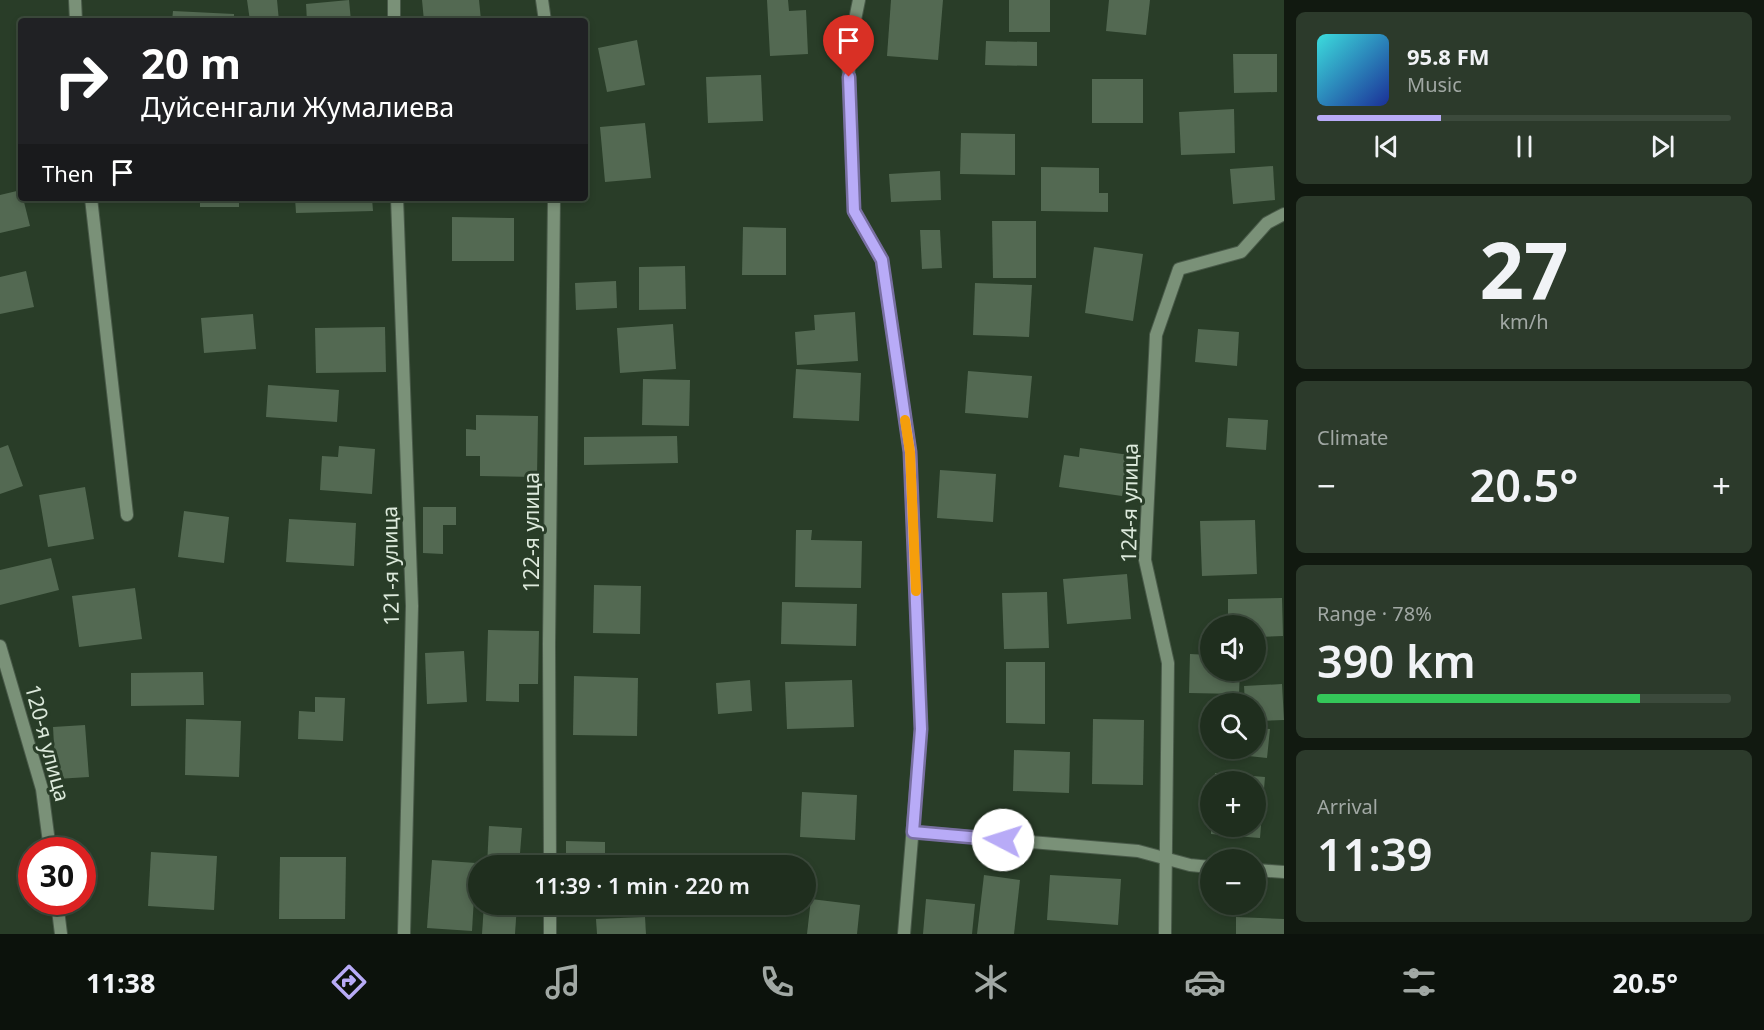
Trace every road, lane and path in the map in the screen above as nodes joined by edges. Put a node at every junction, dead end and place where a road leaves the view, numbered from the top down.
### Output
1 (75, 0) edge
2 (394, 0) edge
3 (542, 0) edge
4 (859, 0) edge
5 (76, 18) edge
6 (394, 18) edge
7 (545, 18) edge
8 (92, 201) edge
9 (397, 201) edge
10 (554, 201) edge
11 (1284, 214) edge
12 (127, 515) dead end
13 (0, 646) edge
14 (913, 832) junction
15 (48, 837) edge
16 (550, 855) edge
17 (1166, 859) junction
18 (1200, 865) edge
19 (1266, 871) edge
20 (1284, 872) edge
21 (59, 915) edge
22 (550, 915) edge
23 (62, 934) edge
24 (404, 934) edge
25 (550, 934) edge
26 (904, 934) edge
27 (1165, 934) edge

1 - 5 street
2 - 6 street
3 - 7 street
4 - 14 street
8 - 12 street
9 - 24 street, 121-я улица
10 - 16 street, 122-я улица
11 - 17 street, 124-я улица
13 - 15 street, 120-я улица
14 - 17 street
14 - 26 street
17 - 18 street
17 - 27 street, 124-я улица
19 - 20 street
21 - 23 street
22 - 25 street

